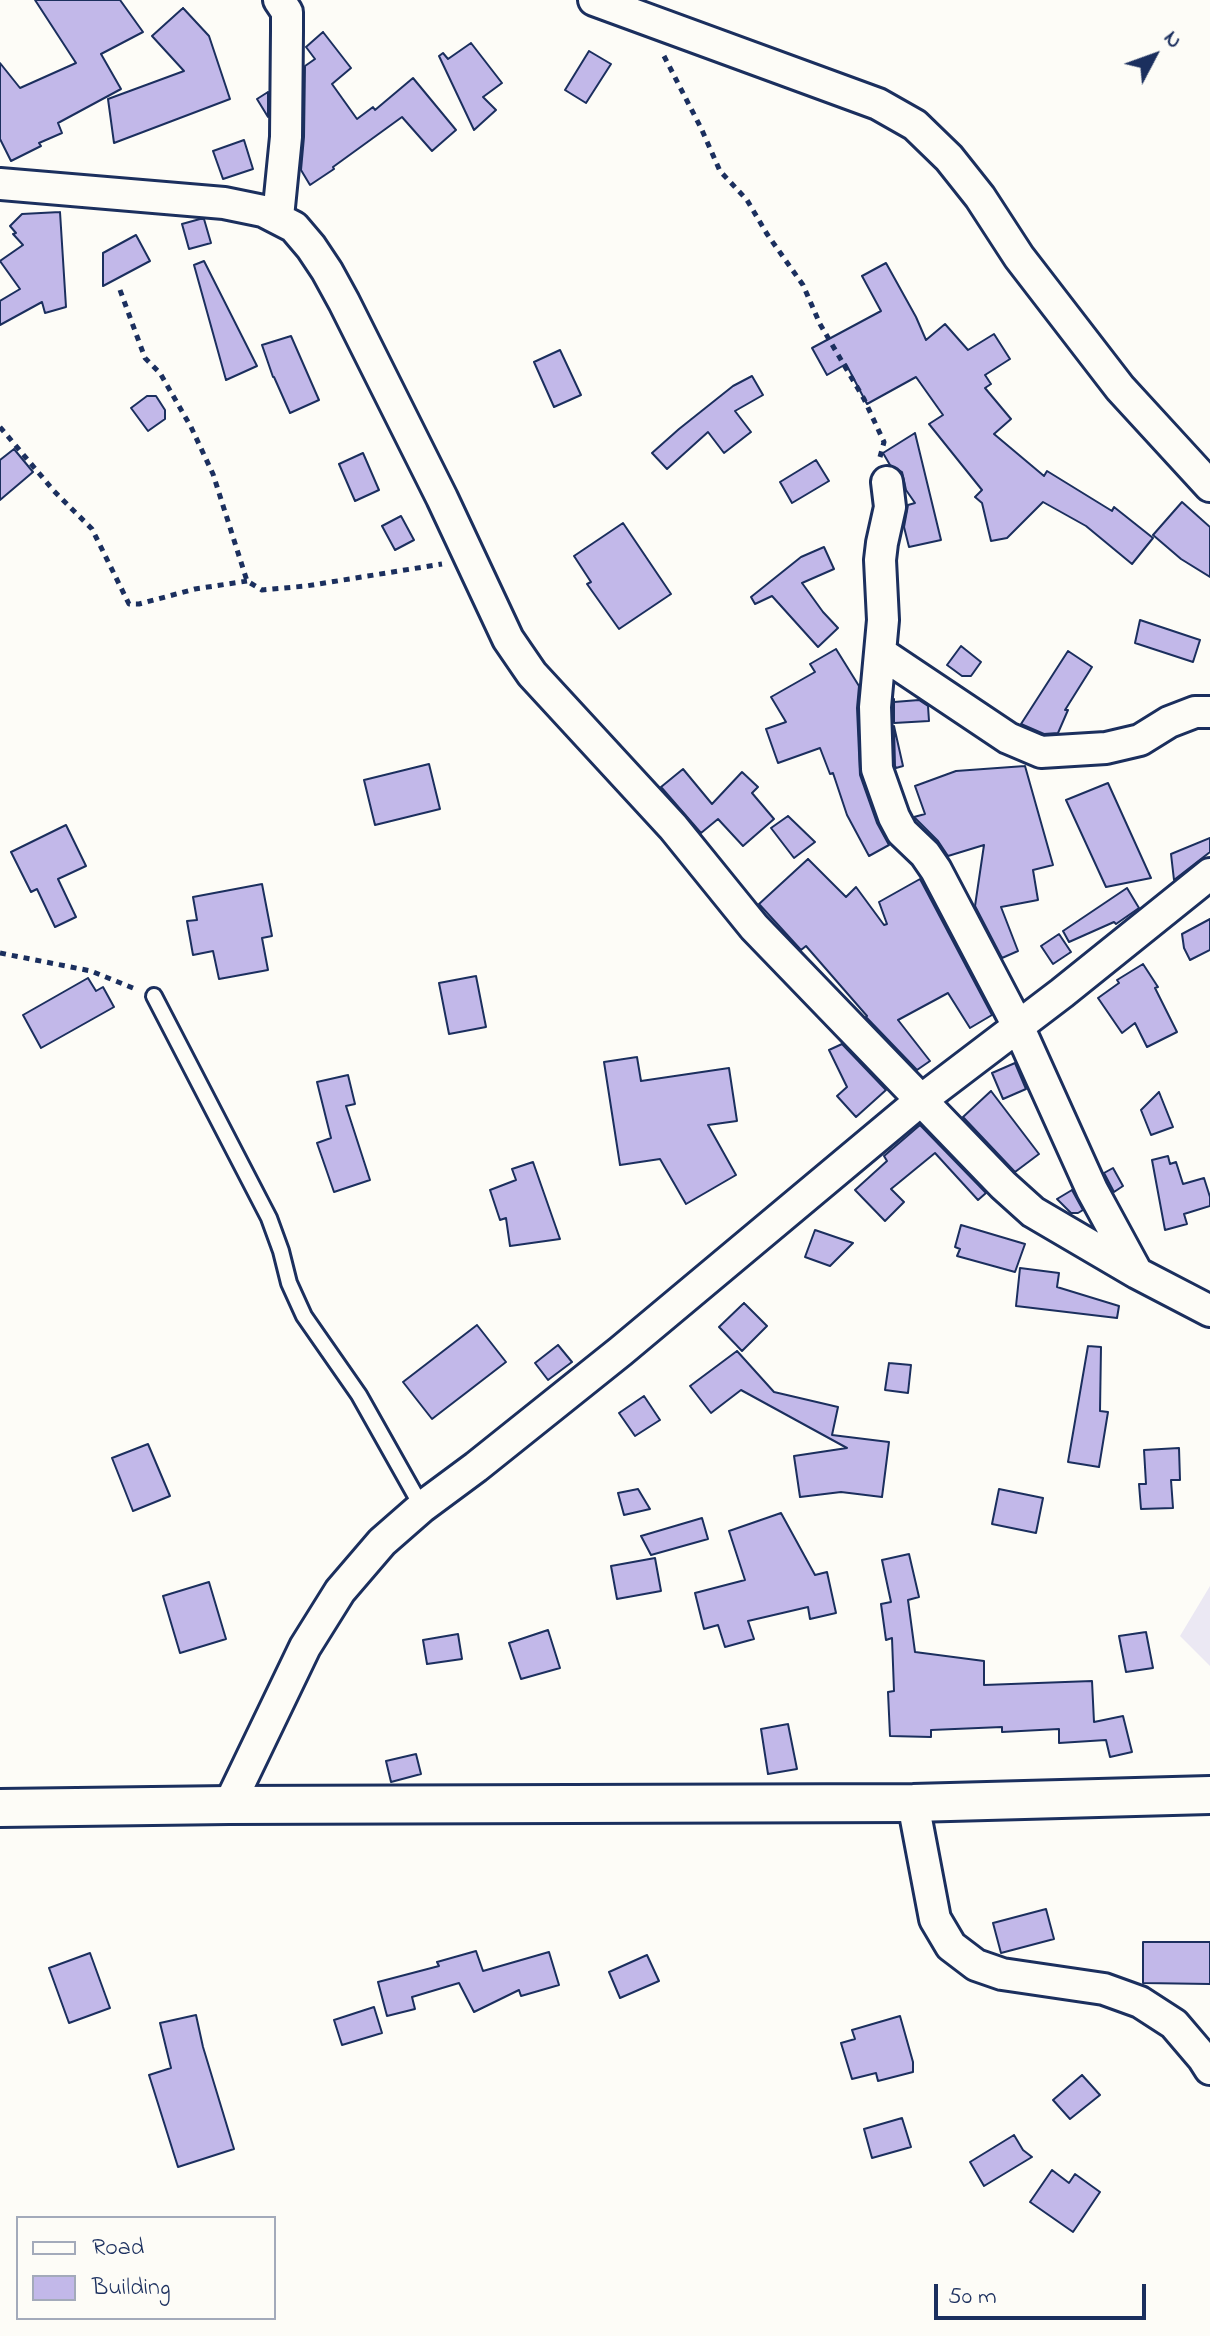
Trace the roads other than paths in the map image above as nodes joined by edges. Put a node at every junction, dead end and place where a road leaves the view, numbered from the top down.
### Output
1 (279, 0) edge
2 (594, 0) edge
3 (0, 184) edge
4 (278, 217) junction
5 (887, 482) road end
6 (1210, 486) edge
7 (881, 653) junction
8 (1210, 712) edge
9 (1210, 874) edge
10 (154, 996) road end
11 (1018, 1026) junction
12 (920, 1101) junction
13 (1137, 1273) junction
14 (1210, 1311) edge
15 (422, 1507) junction
16 (1210, 1795) edge
17 (913, 1803) junction
18 (229, 1805) junction
19 (0, 1808) edge
20 (1210, 2069) edge

1 - 4 street
2 - 6 street
3 - 4 street
4 - 12 street
5 - 7 street
7 - 8 street
7 - 11 street
9 - 11 street
10 - 15 lane
11 - 12 street
11 - 13 street
12 - 13 street
12 - 15 street
13 - 14 street
15 - 18 street
16 - 17 street
17 - 18 street
17 - 20 street
18 - 19 street

